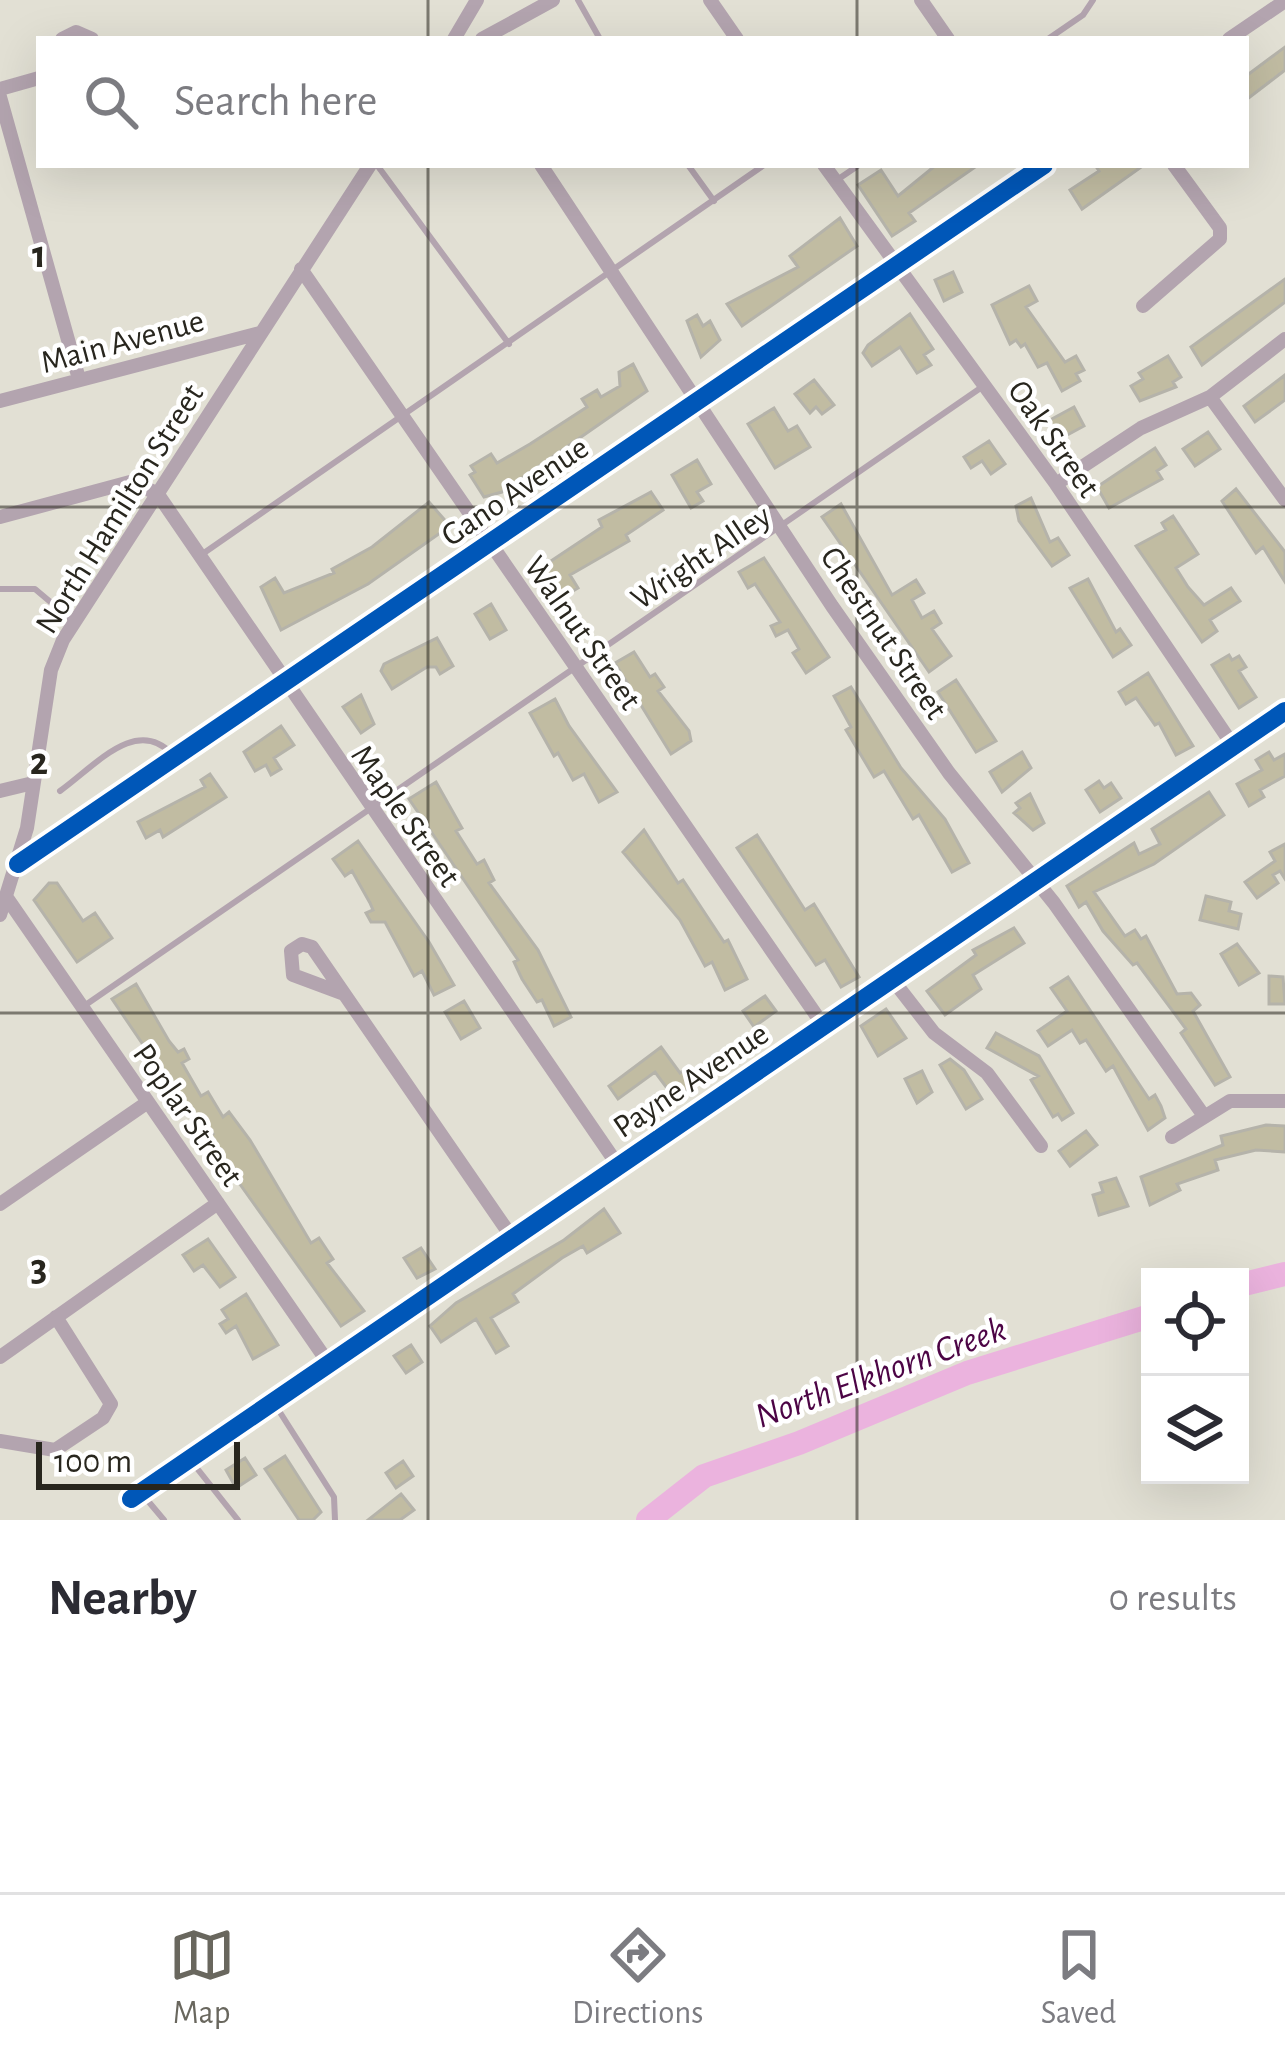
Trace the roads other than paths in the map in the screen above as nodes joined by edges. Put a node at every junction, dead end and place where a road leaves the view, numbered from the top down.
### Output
1 (477, 0) edge
2 (554, 0) edge
3 (578, 0) edge
4 (710, 0) edge
5 (921, 0) edge
6 (1093, 0) edge
7 (1285, 1) edge
8 (456, 36) edge
9 (488, 36) edge
10 (598, 36) edge
11 (735, 36) edge
12 (946, 36) edge
13 (1052, 36) edge
14 (1233, 36) edge
15 (36, 79) edge
16 (0, 93) edge
17 (372, 168) edge
18 (376, 168) edge
19 (543, 168) edge
20 (690, 168) edge
21 (760, 168) edge
22 (826, 168) edge
23 (856, 168) edge
24 (1040, 168) edge
25 (1176, 168) edge
26 (836, 181) junction
27 (714, 200) junction
28 (897, 265) junction
29 (301, 269) junction
30 (613, 271) junction
31 (1143, 306) dead end
32 (260, 333) junction
33 (1285, 339) edge
34 (508, 344) junction
35 (80, 379) junction
36 (985, 385) junction
37 (1210, 397) junction
38 (700, 400) junction
39 (0, 401) edge
40 (403, 417) junction
41 (1056, 484) junction
42 (158, 493) junction
43 (1285, 500) edge
44 (0, 517) edge
45 (784, 527) junction
46 (490, 543) junction
47 (201, 555) junction
48 (0, 590) edge
49 (73, 621) junction
50 (577, 669) junction
51 (285, 682) junction
52 (1285, 711) edge
53 (1234, 747) junction
54 (175, 757) junction
55 (33, 783) junction
56 (0, 791) edge
57 (60, 791) dead end
58 (370, 810) junction
59 (18, 864) junction
60 (1034, 880) junction
61 (7, 898) junction
62 (0, 915) edge
63 (892, 979) junction
64 (344, 994) dead end
65 (82, 1008) junction
66 (823, 1025) junction
67 (1285, 1101) edge
68 (148, 1102) junction
69 (1204, 1116) junction
70 (1172, 1137) dead end
71 (1041, 1146) dead end
72 (617, 1164) junction
73 (218, 1203) junction
74 (0, 1204) edge
75 (511, 1237) junction
76 (56, 1317) junction
77 (0, 1357) edge
78 (327, 1361) junction
79 (272, 1400) junction
80 (0, 1442) edge
81 (190, 1458) junction
82 (136, 1496) joint
83 (164, 1520) edge
84 (238, 1520) edge
85 (334, 1520) edge

1 - 8 street
2 - 9 street
3 - 10 lane
4 - 11 street
5 - 12 street
6 - 13 lane
7 - 14 street
15 - 16 street
16 - 35 street
17 - 29 street, North Hamilton Street
18 - 34 lane
19 - 30 street, Chestnut Street
20 - 27 lane
21 - 27 lane
22 - 26 street, Oak Street
23 - 26 lane
24 - 28 street, Gano Avenue
25 - 31 street
26 - 28 street, Oak Street
27 - 30 lane
28 - 36 street, Oak Street
28 - 38 street, Gano Avenue
29 - 32 street, North Hamilton Street
29 - 40 street, Walnut Street
30 - 34 lane
30 - 38 street, Chestnut Street
32 - 35 street, Main Avenue
32 - 42 street, North Hamilton Street
33 - 37 street
34 - 40 lane
35 - 39 street, Main Avenue
36 - 41 street, Oak Street
36 - 45 lane, Wright Alley
37 - 41 street
37 - 43 street
38 - 45 street, Chestnut Street
38 - 46 street, Gano Avenue
40 - 46 street, Walnut Street
40 - 47 lane
41 - 53 street, Oak Street
42 - 44 street
42 - 47 street, Maple Street
42 - 49 street, North Hamilton Street
45 - 50 lane, Wright Alley
45 - 60 street, Chestnut Street
46 - 50 street, Walnut Street
46 - 51 street, Gano Avenue
47 - 51 street, Maple Street
48 - 49 lane
49 - 55 street, North Hamilton Street
50 - 58 lane, Wright Alley
50 - 66 street, Walnut Street
51 - 54 street, Gano Avenue
51 - 58 street, Maple Street
52 - 53 street, Payne Avenue
53 - 60 street, Payne Avenue
54 - 57 lane
54 - 59 street, Gano Avenue
55 - 56 street
55 - 59 street, North Hamilton Street
58 - 65 lane, Wright Alley
58 - 72 street, Maple Street
59 - 61 street, North Hamilton Street
60 - 63 street, Payne Avenue
60 - 69 street, Chestnut Street
61 - 62 street, North Hamilton Street
61 - 65 street, Poplar Street
63 - 66 street, Payne Avenue
63 - 71 street
64 - 75 street
65 - 68 street, Poplar Street
66 - 72 street, Payne Avenue
67 - 69 street
68 - 73 street, Poplar Street
68 - 74 street
69 - 70 street
72 - 75 street, Payne Avenue
73 - 76 street
73 - 78 street, Poplar Street
75 - 78 street, Payne Avenue
76 - 77 street
76 - 80 street
78 - 79 street, Payne Avenue
79 - 81 street, Payne Avenue
79 - 85 lane
81 - 82 street, Payne Avenue
81 - 84 lane
82 - 83 lane

